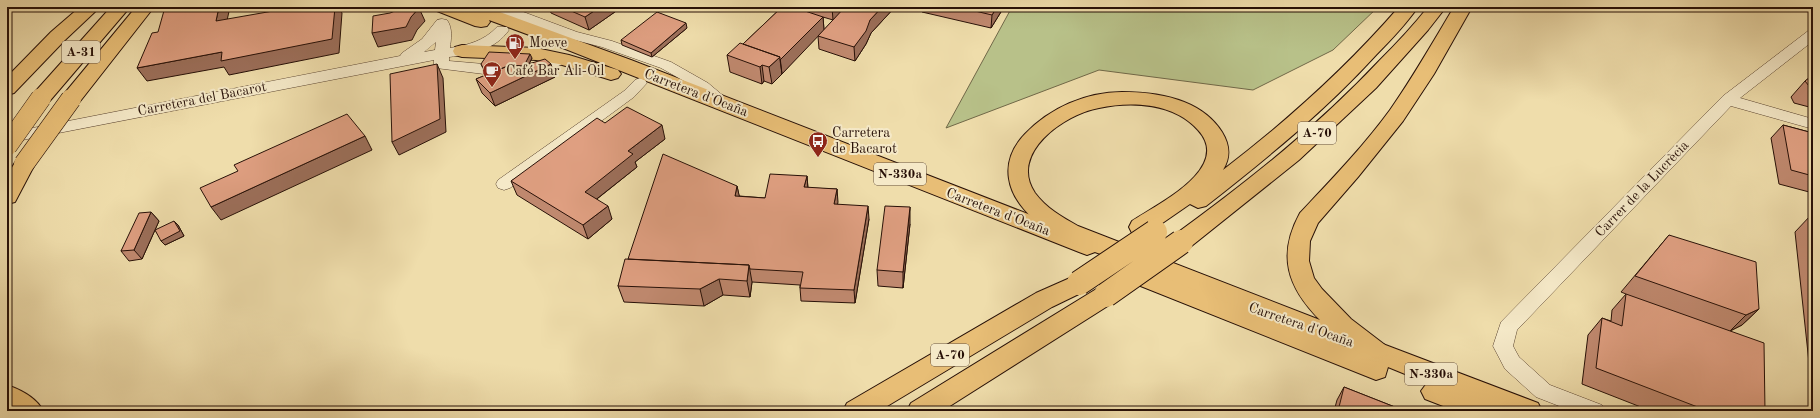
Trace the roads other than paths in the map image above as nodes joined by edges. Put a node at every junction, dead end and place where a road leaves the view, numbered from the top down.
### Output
1 (91, 7) edge
2 (121, 7) edge
3 (144, 7) edge
4 (159, 7) edge
5 (429, 7) edge
6 (460, 7) edge
7 (469, 7) edge
8 (497, 7) edge
9 (1410, 7) edge
10 (1437, 7) edge
11 (1463, 7) edge
12 (442, 15) edge
13 (502, 30) junction
14 (1813, 34) edge
15 (462, 51) junction
16 (442, 53) junction
17 (562, 60) junction
18 (398, 61) junction
19 (93, 69) junction
20 (640, 83) junction
21 (7, 89) edge
22 (703, 96) junction
23 (1728, 100) junction
24 (725, 104) junction
25 (1813, 124) edge
26 (7, 138) edge
27 (7, 146) edge
28 (504, 184) dead end
29 (7, 196) edge
30 (1148, 230) junction
31 (1060, 325) junction
32 (1333, 336) junction
33 (1376, 352) junction
34 (7, 396) edge
35 (30, 411) edge
36 (856, 411) edge
37 (920, 411) edge
38 (944, 411) edge
39 (1485, 411) edge
40 (1529, 411) edge
41 (1595, 411) edge

1 - 21 main road
2 - 27 main road, A-31, bridge
3 - 19 main road, A-31
4 - 19 main road
5 - 12 main road
6 - 13 main road
7 - 22 main road, Carretera d'Ocaña / N-330a
8 - 24 street
9 - 30 main road, A-70
10 - 31 main road, A-70, bridge
11 - 33 main road
12 - 13 main road, Carretera d'Ocaña / N-330a
12 - 16 street
12 - 18 street, Carretera del Bacarot
13 - 15 street, Carretera del Bacarot
13 - 16 street, Carretera del Bacarot
13 - 20 main road, Carretera d'Ocaña / N-330a
13 - 22 main road
14 - 23 street, Carrer de la Lucrècia
15 - 16 street, Carretera del Bacarot
15 - 17 main road
16 - 17 street
16 - 18 street, Carretera del Bacarot
17 - 20 main road
18 - 26 street, Carretera del Bacarot
19 - 29 main road, A-31, bridge
20 - 28 street
20 - 39 main road, Carretera d'Ocaña / N-330a
22 - 24 main road, Carretera d'Ocaña / N-330a
23 - 25 street
23 - 41 street, Carrer de la Lucrècia
24 - 32 main road, Carretera d'Ocaña / N-330a
30 - 32 main road
30 - 36 main road, A-70, bridge
31 - 37 main road, A-70
31 - 38 main road
32 - 33 main road, Carretera d'Ocaña / N-330a
33 - 40 main road, Carretera d'Ocaña / N-330a
34 - 35 main road

